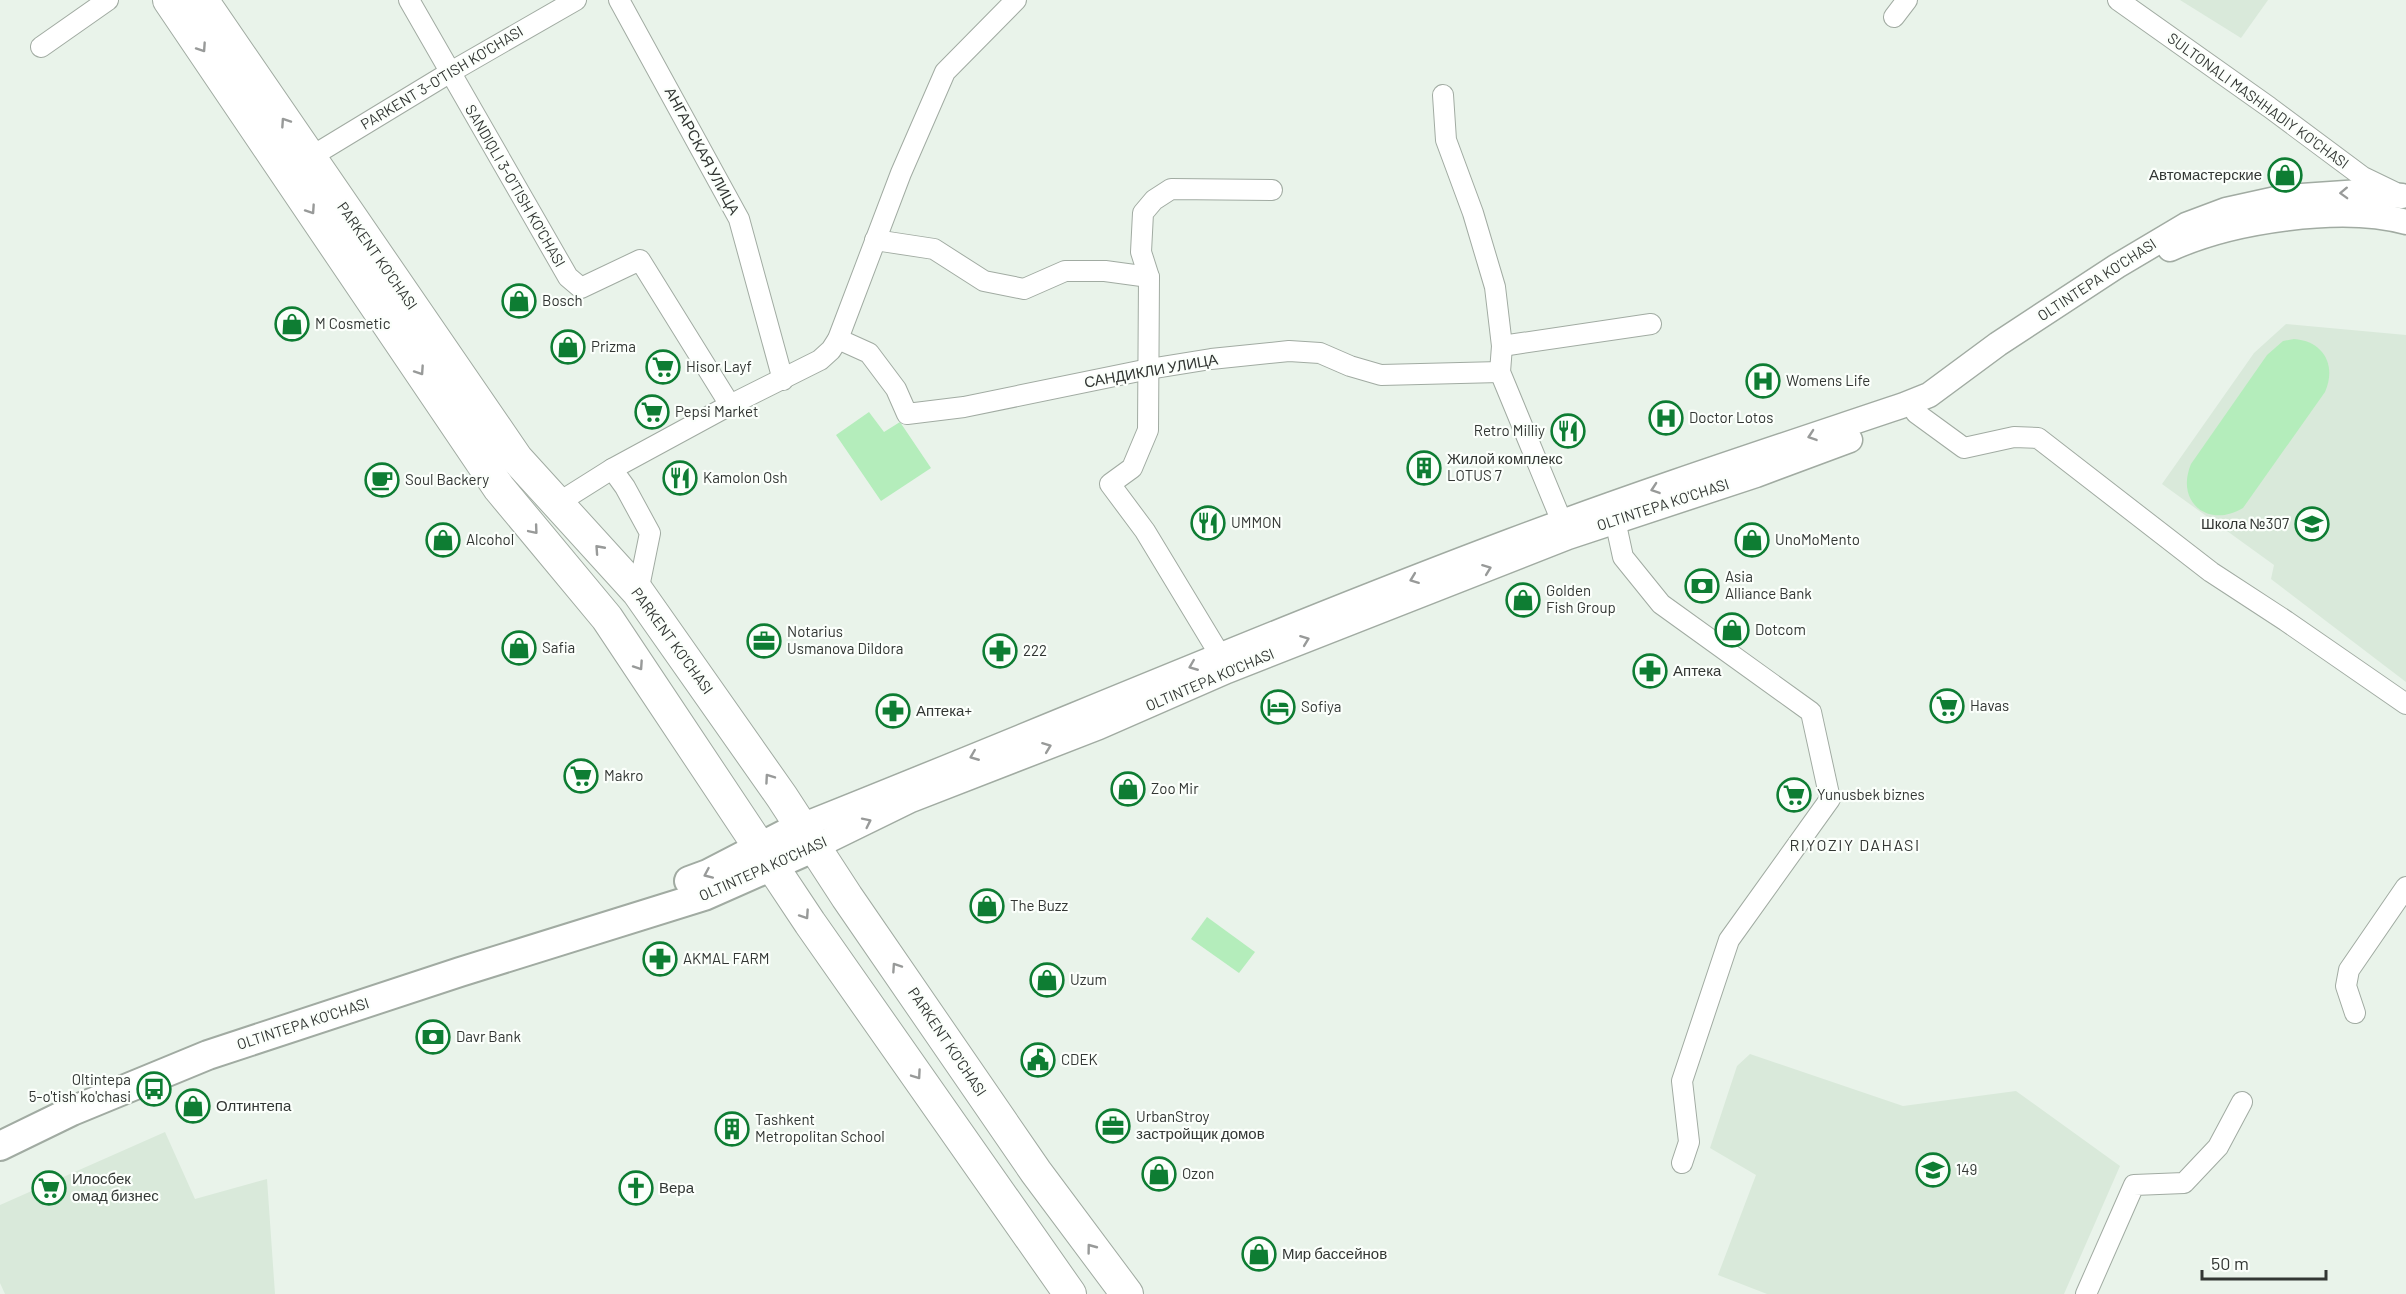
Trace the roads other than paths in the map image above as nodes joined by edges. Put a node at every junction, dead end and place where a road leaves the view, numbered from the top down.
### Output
1 (108, 0) edge
2 (169, 0) edge
3 (202, 0) edge
4 (409, 0) edge
5 (576, 0) edge
6 (619, 0) edge
7 (1016, 0) edge
8 (1907, 0) edge
9 (2118, 0) edge
10 (1894, 17) dead end
11 (41, 47) dead end
12 (449, 73) junction
13 (1443, 95) dead end
14 (309, 158) junction
15 (1272, 190) dead end
16 (2405, 204) edge
17 (2406, 222) edge
18 (875, 240) junction
19 (1149, 277) junction
20 (1651, 324) dead end
21 (838, 339) junction
22 (1502, 346) junction
23 (1992, 353) junction
24 (1149, 369) junction
25 (1500, 372) junction
26 (783, 380) junction
27 (1923, 404) junction
28 (730, 405) junction
29 (612, 469) junction
30 (558, 503) junction
31 (1613, 512) junction
32 (1562, 522) junction
33 (638, 592) junction
34 (1224, 663) junction
35 (2406, 705) edge
36 (808, 837) junction
37 (766, 857) junction
38 (2406, 887) edge
39 (2355, 1013) dead end
40 (206, 1048) junction
41 (2242, 1102) dead end
42 (0, 1132) edge
43 (0, 1146) edge
44 (1682, 1163) dead end
45 (1070, 1294) edge
46 (1127, 1294) edge
47 (2086, 1294) edge

1 - 11 street
2 -> 37 main road, PARKENT KO'CHASI
14 -> 3 main road, PARKENT KO'CHASI
4 - 12 street, SANDIQLI 3-O'TISH KO'CHASI
5 - 12 street, PARKENT 3-O'TISH KO'CHASI
6 - 26 street, АНГАРСКАЯ УЛИЦА
7 - 18 street
8 - 10 street
9 - 16 street, SULTONALI MASHHADIY KO'CHASI
12 - 14 street, PARKENT 3-O'TISH KO'CHASI
12 - 28 street, SANDIQLI 3-O'TISH KO'CHASI
13 - 22 street
14 - 30 main road, PARKENT KO'CHASI
15 - 19 street
16 -> 23 street, OLTINTEPA KO'CHASI
17 - 23 street, OLTINTEPA KO'CHASI
18 - 19 street
18 - 21 street
19 - 24 street
20 - 22 street
21 - 24 street, САНДИКЛИ УЛИЦА
21 - 26 street
22 - 25 street
23 - 27 street, OLTINTEPA KO'CHASI
24 - 25 street, САНДИКЛИ УЛИЦА
24 - 34 street
25 - 32 street
26 - 28 street
27 - 31 street, OLTINTEPA KO'CHASI
27 - 35 street
28 - 29 street
29 - 30 street
29 - 33 street
33 -> 30 main road, PARKENT KO'CHASI
31 - 32 street, OLTINTEPA KO'CHASI
34 -> 31 street, OLTINTEPA KO'CHASI
31 - 44 street
32 -> 34 street, OLTINTEPA KO'CHASI
36 -> 33 main road, PARKENT KO'CHASI
34 - 36 street, OLTINTEPA KO'CHASI
36 - 37 main road, OLTINTEPA KO'CHASI
46 -> 36 main road, PARKENT KO'CHASI
37 - 40 main road, OLTINTEPA KO'CHASI
37 -> 45 main road, PARKENT KO'CHASI
38 - 39 street
40 - 42 main road, OLTINTEPA KO'CHASI
40 - 43 main road, OLTINTEPA KO'CHASI
41 - 47 street

